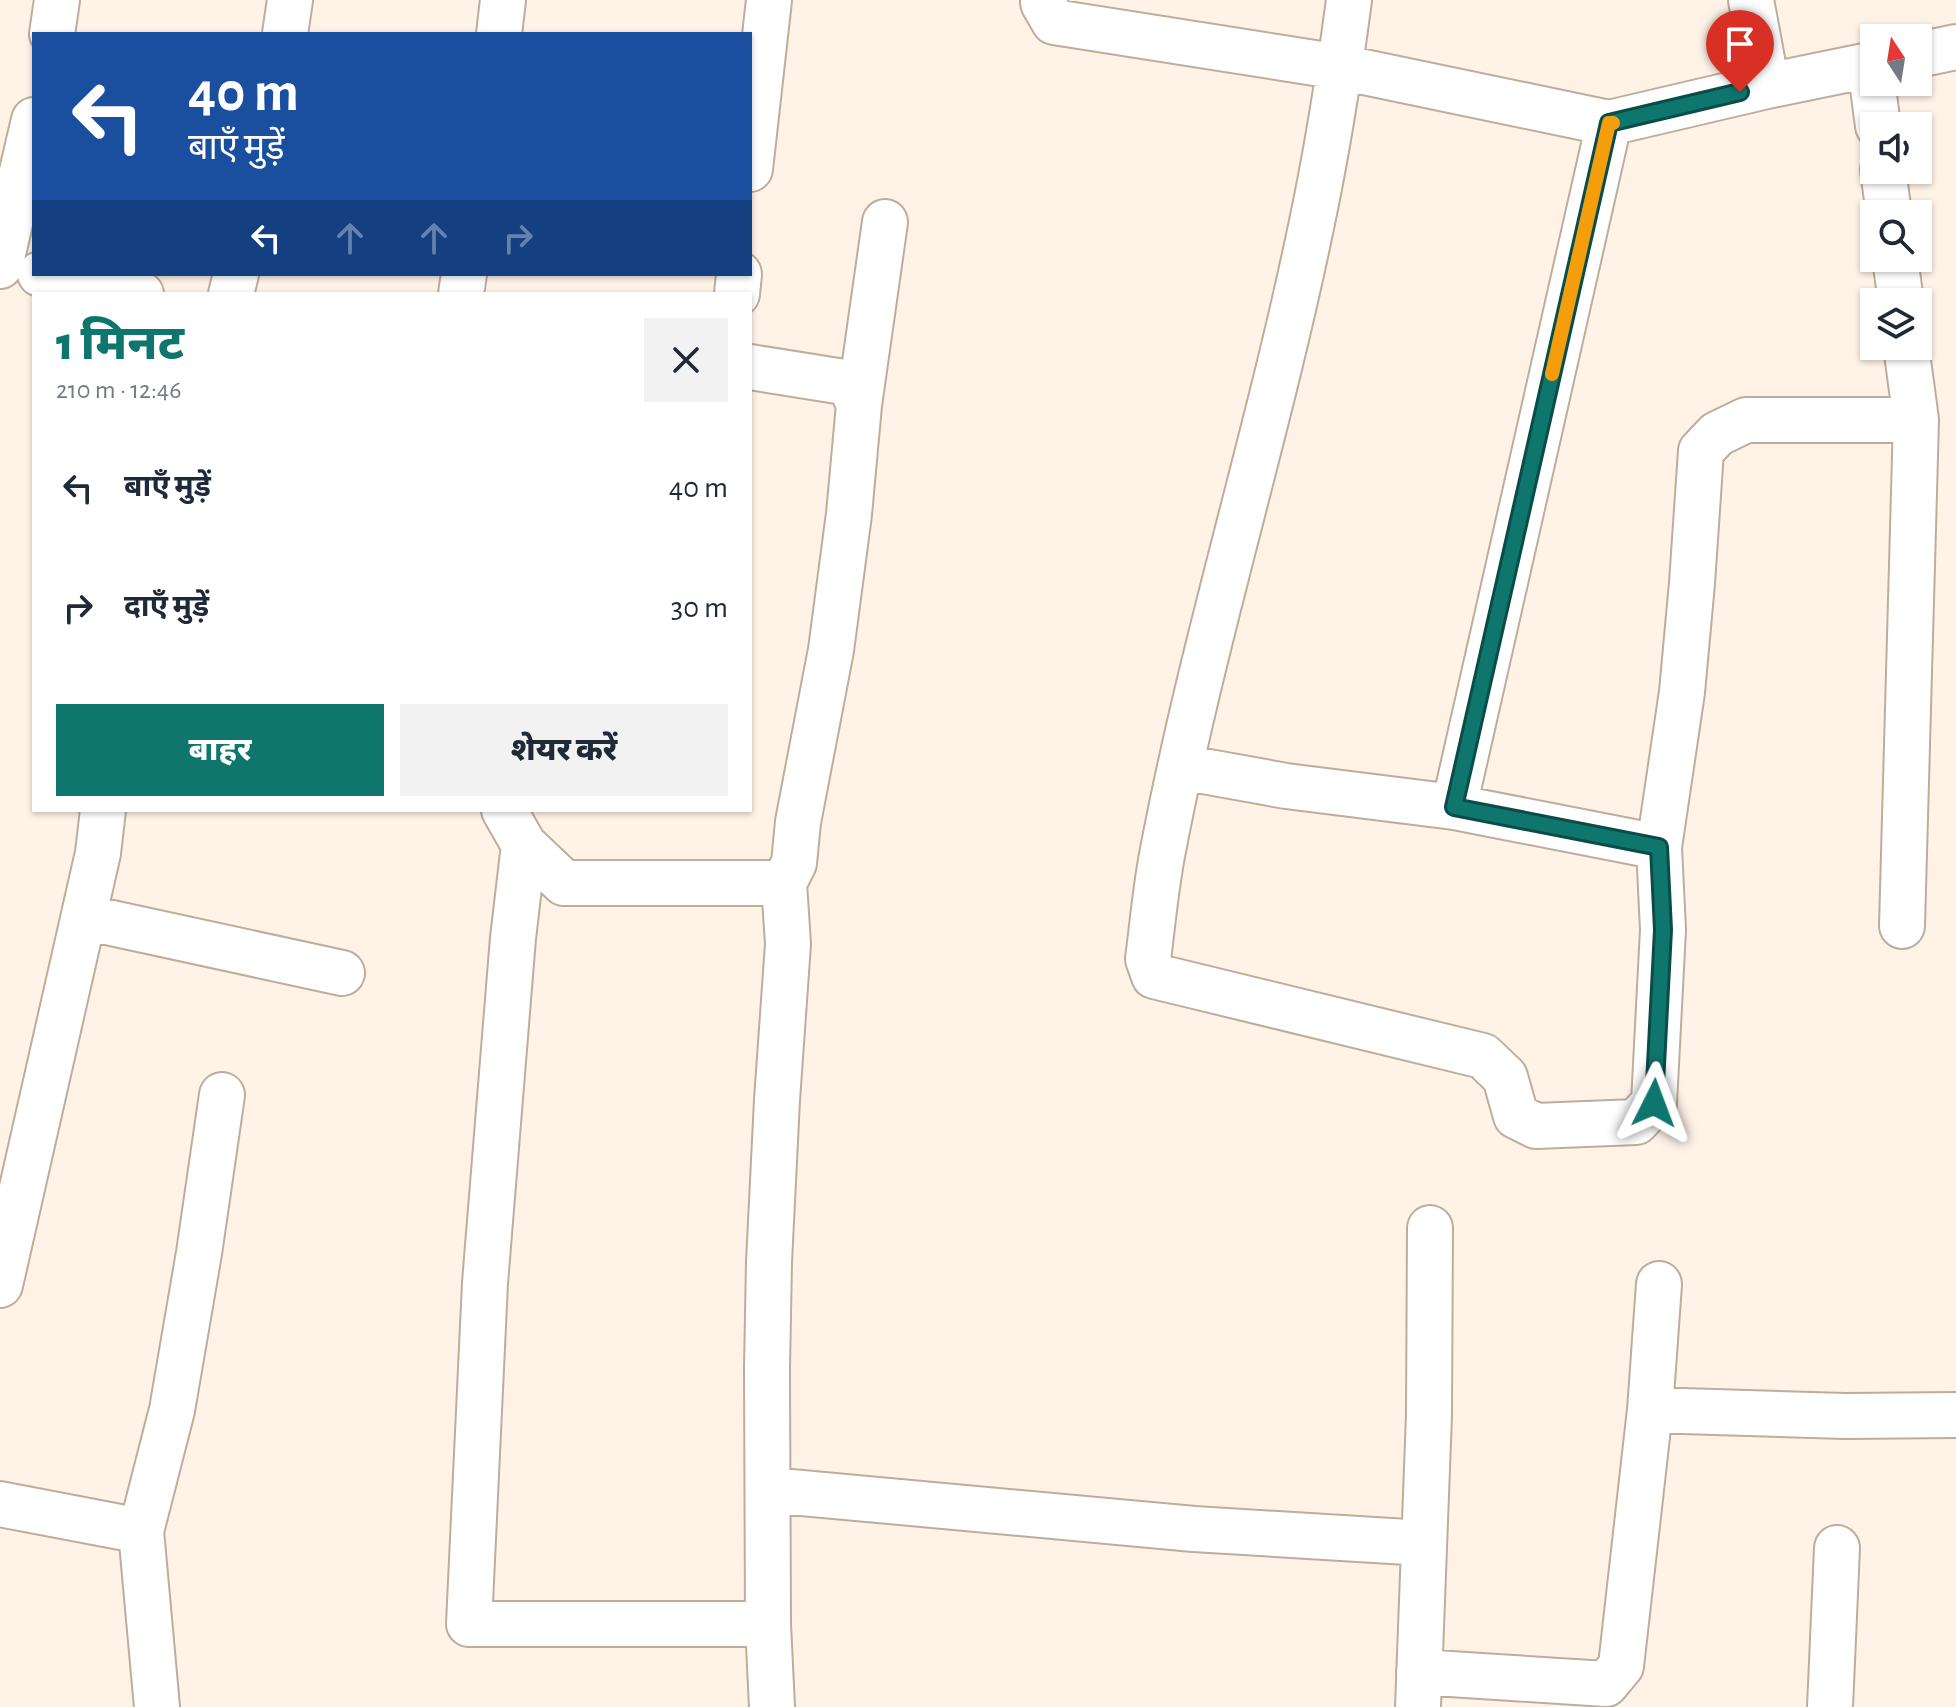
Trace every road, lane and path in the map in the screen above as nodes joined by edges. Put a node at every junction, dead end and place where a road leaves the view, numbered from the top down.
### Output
1 (57, 0) edge
2 (290, 0) edge
3 (503, 0) edge
4 (769, 0) edge
5 (1043, 0) edge
6 (1349, 0) edge
7 (1751, 0) edge
8 (52, 32) edge
9 (285, 32) edge
10 (499, 32) edge
11 (1956, 47) edge
12 (1932, 52) edge
13 (1340, 67) junction
14 (1860, 67) edge
15 (1767, 86) junction
16 (1609, 123) junction
17 (32, 129) edge
18 (752, 151) edge
19 (885, 222) dead end
20 (0, 266) edge
21 (32, 272) edge
22 (52, 276) edge
23 (131, 292) edge
24 (1908, 360) edge
25 (752, 367) edge
26 (859, 405) junction
27 (1916, 420) junction
28 (1181, 767) junction
29 (1454, 807) junction
30 (103, 812) edge
31 (514, 828) edge
32 (1659, 847) junction
33 (784, 883) junction
34 (84, 917) junction
35 (1902, 926) dead end
36 (342, 973) dead end
37 (222, 1095) dead end
38 (1430, 1228) dead end
39 (1659, 1284) dead end
40 (0, 1285) edge
41 (1650, 1410) junction
42 (1956, 1415) edge
43 (769, 1490) junction
44 (0, 1504) edge
45 (141, 1531) junction
46 (1424, 1543) junction
47 (1837, 1548) dead end
48 (768, 1624) junction
49 (1418, 1690) edge
50 (157, 1707) edge
51 (772, 1707) edge
52 (1830, 1707) edge

1 - 8 street
2 - 9 street
3 - 10 street
4 - 18 street
5 - 13 street
6 - 13 street
7 - 15 street
11 - 12 street
13 - 16 street
13 - 28 street
14 - 15 street
15 - 16 street
16 - 29 street
17 - 20 street
19 - 26 street
20 - 21 street
22 - 23 street
24 - 27 street
25 - 26 street
26 - 33 street
27 - 32 street
27 - 35 street
28 - 29 street
28 - 32 street
29 - 32 street
30 - 34 street
31 - 33 street
31 - 48 street
33 - 43 street
34 - 36 street
34 - 40 street
37 - 45 street
38 - 46 street
39 - 41 street
41 - 42 street
41 - 49 street
43 - 46 street
43 - 48 street
44 - 45 street
45 - 50 street
46 - 49 street
47 - 52 street
48 - 51 street

